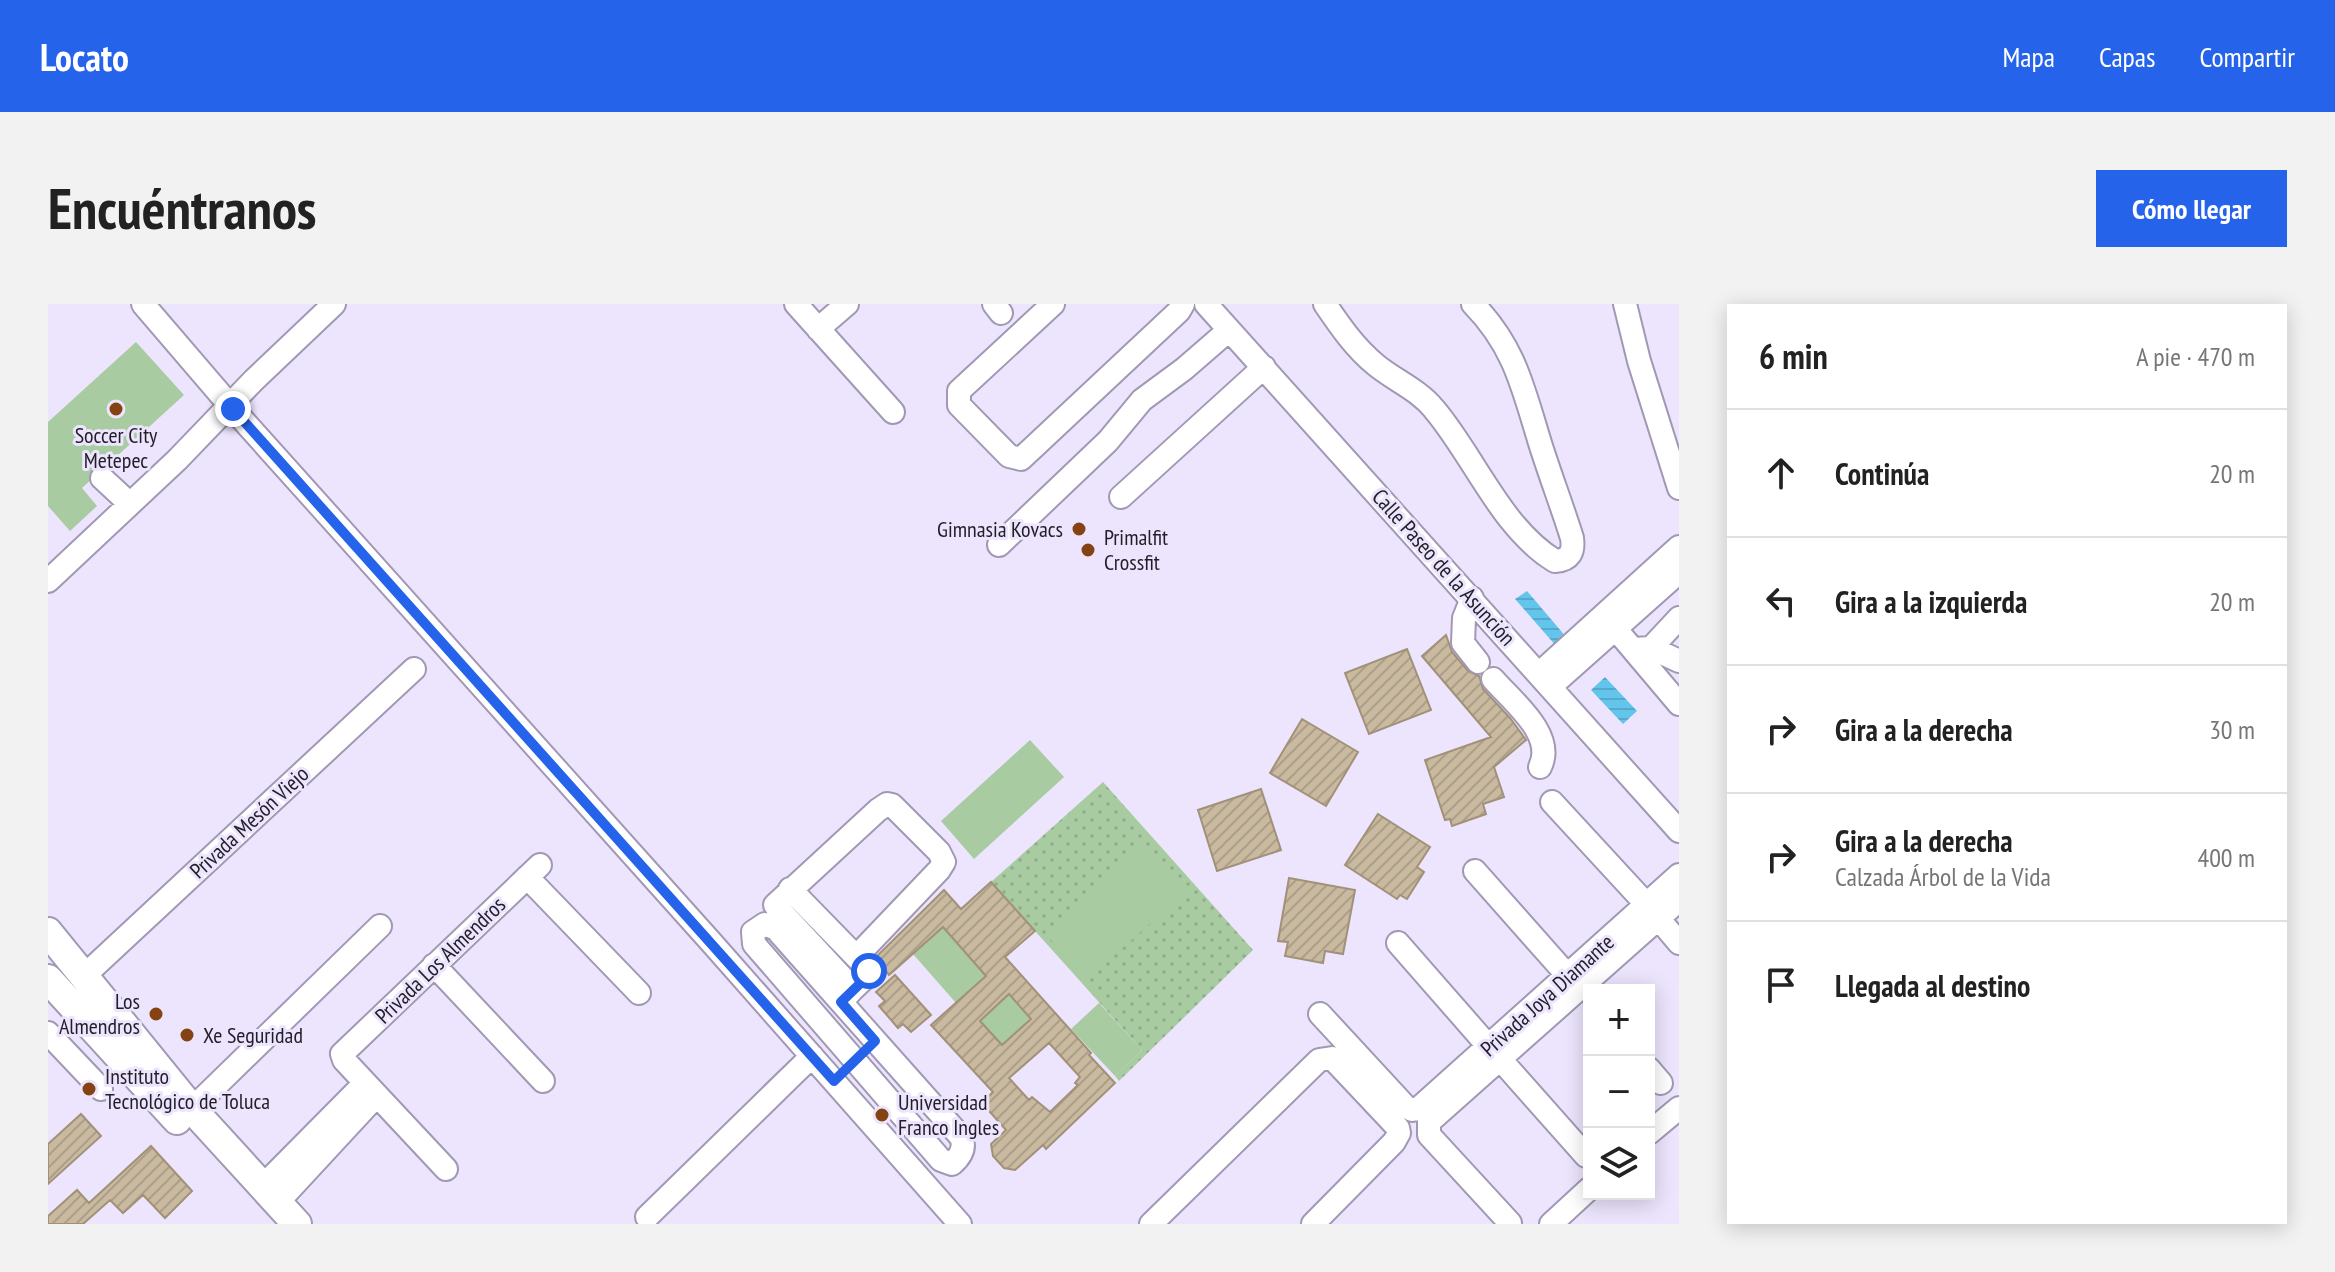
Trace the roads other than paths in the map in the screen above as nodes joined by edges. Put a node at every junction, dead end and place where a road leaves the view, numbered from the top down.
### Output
1 (143, 304) edge
2 (334, 304) edge
3 (351, 304) edge
4 (847, 304) edge
5 (1053, 304) edge
6 (1183, 304) edge
7 (1206, 304) edge
8 (1325, 304) edge
9 (1473, 304) edge
10 (1624, 305) edge
11 (809, 313) edge
12 (1229, 330) junction
13 (1264, 367) junction
14 (231, 407) junction
15 (893, 412) dead end
16 (102, 478) dead end
17 (1679, 488) edge
18 (1121, 497) dead end
19 (130, 504) junction
20 (999, 545) dead end
21 (1679, 547) edge
22 (1679, 572) edge
23 (48, 581) edge
24 (1472, 598) junction
25 (1622, 614) junction
26 (1679, 618) edge
27 (1642, 648) junction
28 (1679, 661) edge
29 (414, 669) dead end
30 (1545, 680) junction
31 (1679, 704) edge
32 (1540, 767) dead end
33 (1552, 802) dead end
34 (1679, 831) edge
35 (1475, 871) dead end
36 (1679, 875) edge
37 (790, 889) junction
38 (1679, 900) edge
39 (1652, 912) junction
40 (380, 926) dead end
41 (48, 932) edge
42 (1398, 943) dead end
43 (1679, 943) edge
44 (856, 957) junction
45 (434, 965) junction
46 (84, 976) junction
47 (48, 979) edge
48 (1579, 988) edge
49 (639, 993) dead end
50 (847, 996) junction
51 (1320, 1014) dead end
52 (48, 1033) edge
53 (875, 1041) junction
54 (1495, 1053) junction
55 (812, 1056) junction
56 (854, 1060) junction
57 (543, 1081) dead end
58 (834, 1081) junction
59 (101, 1089) dead end
60 (371, 1089) junction
61 (1679, 1108) edge
62 (192, 1109) junction
63 (1655, 1128) edge
64 (1583, 1153) edge
65 (446, 1169) dead end
66 (276, 1194) edge
67 (1583, 1195) edge
68 (647, 1217) dead end
69 (1510, 1223) edge
70 (297, 1224) edge
71 (960, 1224) edge
72 (1151, 1224) edge
73 (1313, 1224) edge
74 (1551, 1224) edge

1 - 14 street
2 - 14 street
3 - 14 street
4 - 11 street
5 - 6 street
7 - 12 street, Calle Paseo de la Asunción
8 - 9 street
10 - 17 street
11 - 15 street
12 - 13 street, Calle Paseo de la Asunción
12 - 20 street
13 - 18 street
13 - 24 street, Calle Paseo de la Asunción
14 - 19 street
14 - 55 street
16 - 19 street
19 - 23 street
21 - 25 street
22 - 25 street
24 - 30 street, Calle Paseo de la Asunción
24 - 32 street
25 - 27 street
25 - 30 street
26 - 27 street
27 - 28 street
27 - 31 street
29 - 46 street, Privada Mesón Viejo
30 - 34 street, Calle Paseo de la Asunción
33 - 39 street
35 - 48 street
36 - 39 street, Privada Joya Diamante
37 - 44 street
37 - 44 street
37 - 50 street
38 - 39 street, Privada Joya Diamante
39 - 43 street
39 - 48 street, Privada Joya Diamante
40 - 62 street
41 - 46 main road
42 - 54 street
44 - 50 street
45 - 49 street, Privada Los Almendros
45 - 57 street
45 - 60 street, Privada Los Almendros
46 - 62 main road
47 - 66 main road
48 - 54 street, Privada Joya Diamante
50 - 53 street
50 - 56 street
51 - 54 street, Privada Joya Diamante
52 - 59 street
53 - 56 street
53 - 56 street
54 - 64 street
54 - 69 street, Privada Joya Diamante
55 - 58 street
55 - 68 street
56 - 58 street
58 - 71 street
60 - 65 street
60 - 66 street
61 - 63 street
62 - 66 main road
66 - 70 main road
67 - 74 street
72 - 73 street

